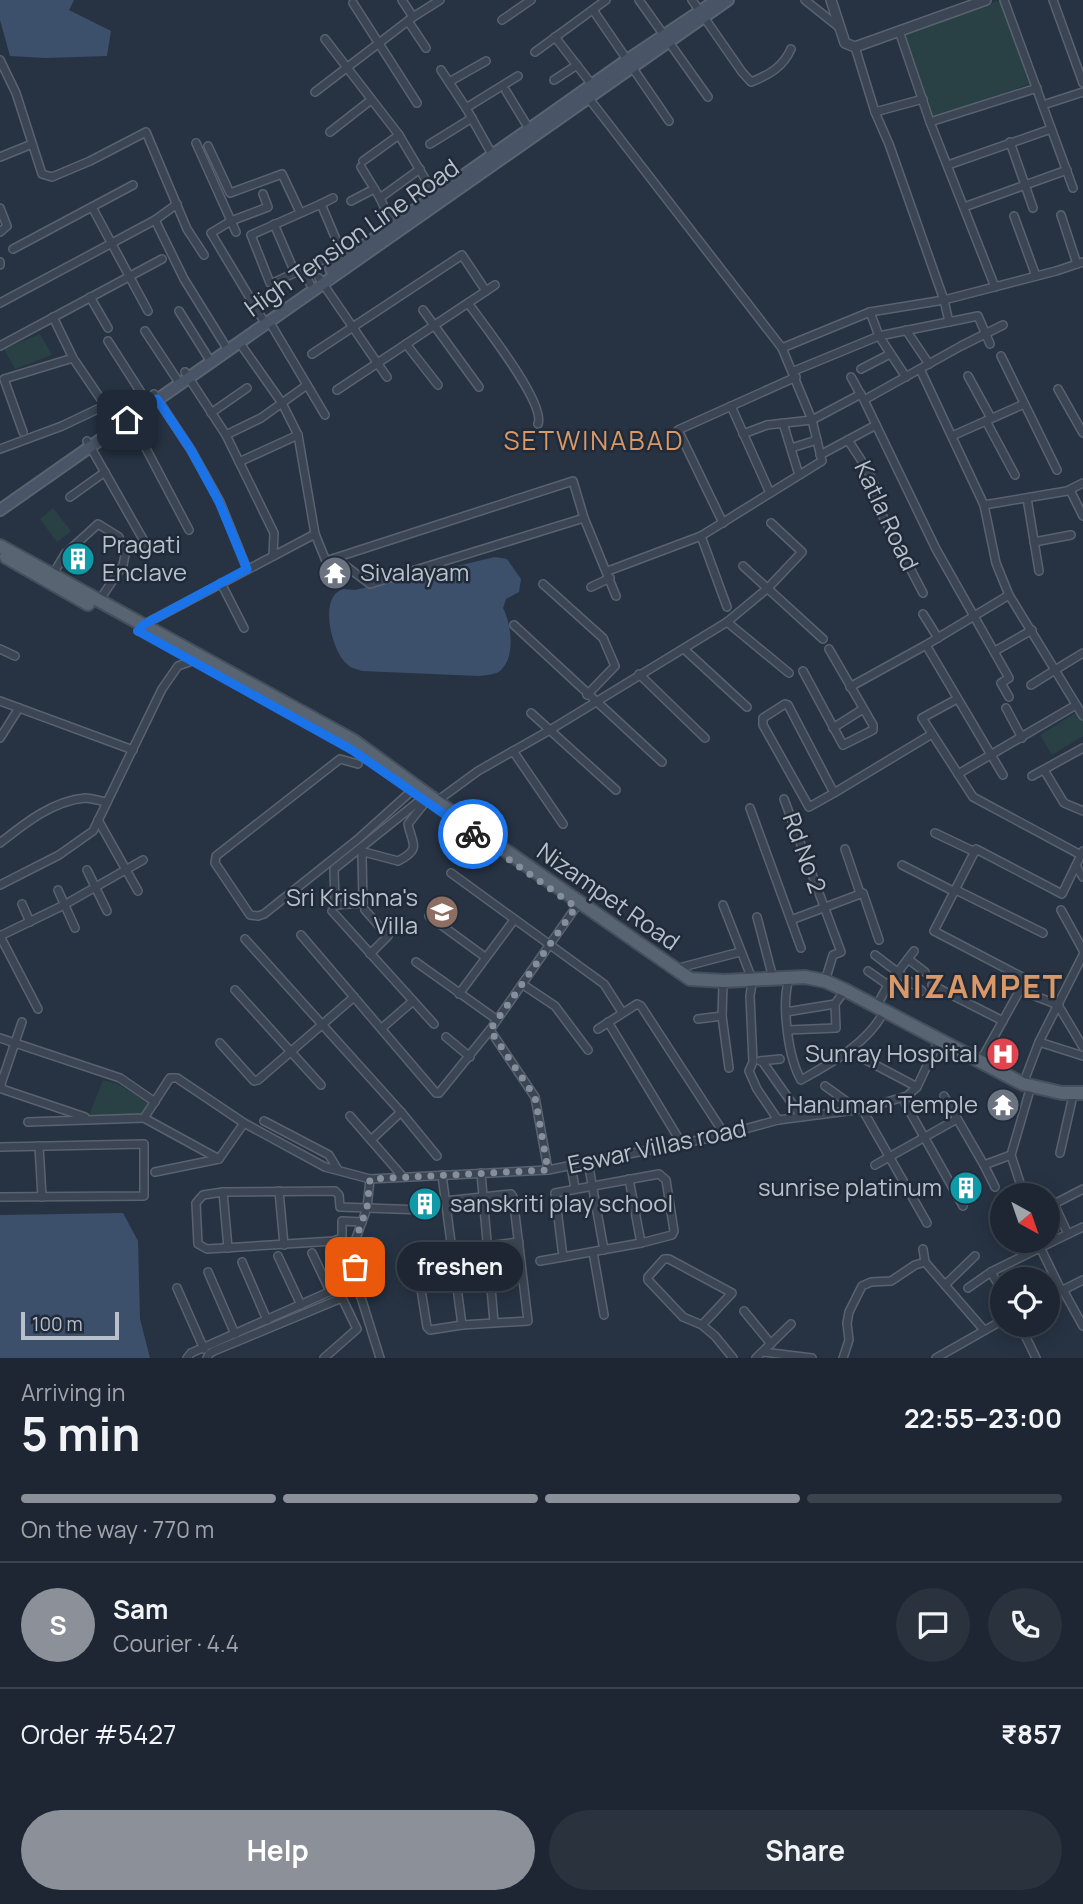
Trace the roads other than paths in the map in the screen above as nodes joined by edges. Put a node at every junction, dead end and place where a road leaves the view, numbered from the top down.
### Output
1 (402, 0) edge
2 (440, 0) edge
3 (531, 0) edge
4 (606, 0) edge
5 (639, 0) edge
6 (692, 0) edge
7 (716, 0) edge
8 (728, 0) edge
9 (805, 0) edge
10 (831, 0) edge
11 (986, 0) edge
12 (1004, 0) edge
13 (1053, 0) edge
14 (353, 3) dead end
15 (965, 4) edge
16 (593, 10) junction
17 (703, 14) junction
18 (410, 19) junction
19 (502, 20) dead end
20 (840, 29) junction
21 (899, 31) junction
22 (555, 37) junction
23 (668, 37) junction
24 (325, 39) dead end
25 (379, 45) junction
26 (855, 47) junction
27 (426, 48) dead end
28 (792, 49) dead end
29 (535, 52) dead end
30 (0, 60) edge
31 (486, 61) dead end
32 (630, 63) junction
33 (577, 65) junction
34 (347, 68) junction
35 (441, 70) dead end
36 (518, 76) dead end
37 (554, 80) dead end
38 (449, 82) junction
39 (1083, 83) edge
40 (1037, 88) junction
41 (506, 91) dead end
42 (590, 91) junction
43 (314, 92) dead end
44 (1083, 92) edge
45 (708, 97) dead end
46 (923, 99) junction
47 (371, 100) junction
48 (416, 103) dead end
49 (1043, 105) junction
50 (466, 108) junction
51 (875, 112) junction
52 (472, 118) junction
53 (669, 121) dead end
54 (930, 122) junction
55 (1051, 129) junction
56 (330, 132) dead end
57 (531, 132) junction
58 (398, 135) junction
59 (1010, 142) junction
60 (196, 143) dead end
61 (32, 144) junction
62 (430, 144) dead end
63 (208, 146) dead end
64 (0, 157) edge
65 (494, 159) junction
66 (948, 165) junction
67 (420, 169) junction
68 (1067, 170) junction
69 (1024, 184) junction
70 (133, 185) dead end
71 (1073, 188) dead end
72 (374, 189) junction
73 (263, 194) dead end
74 (333, 198) dead end
75 (380, 198) junction
76 (436, 199) junction
77 (351, 201) dead end
78 (177, 204) junction
79 (321, 204) junction
80 (92, 206) junction
81 (268, 207) junction
82 (0, 208) edge
83 (964, 208) junction
84 (1033, 208) dead end
85 (300, 212) junction
86 (271, 215) dead end
87 (1061, 215) dead end
88 (1014, 216) dead end
89 (155, 220) junction
90 (231, 221) junction
91 (274, 224) junction
92 (395, 229) junction
93 (0, 232) edge
94 (236, 232) dead end
95 (111, 244) junction
96 (13, 249) dead end
97 (204, 255) dead end
98 (162, 259) dead end
99 (1080, 263) edge
100 (312, 265) junction
101 (299, 271) junction
102 (129, 276) junction
103 (1036, 276) junction
104 (317, 282) junction
105 (495, 285) dead end
106 (995, 287) junction
107 (486, 291) junction
108 (90, 297) junction
109 (944, 300) junction
110 (0, 303) edge
111 (468, 303) junction
112 (423, 310) dead end
113 (148, 311) dead end
114 (179, 311) dead end
115 (870, 312) junction
116 (53, 317) junction
117 (265, 319) junction
118 (949, 322) junction
119 (434, 325) junction
120 (1003, 325) dead end
121 (352, 326) junction
122 (108, 328) dead end
123 (906, 330) junction
124 (145, 331) dead end
125 (985, 334) junction
126 (878, 336) junction
127 (108, 341) dead end
128 (239, 342) junction
129 (406, 344) junction
130 (990, 344) dead end
131 (0, 346) edge
132 (226, 347) junction
133 (782, 348) junction
134 (312, 354) dead end
135 (890, 354) junction
136 (1001, 356) dead end
137 (209, 359) junction
138 (75, 361) dead end
139 (377, 362) junction
140 (929, 365) junction
141 (861, 369) dead end
142 (920, 369) junction
143 (795, 374) junction
144 (968, 376) dead end
145 (387, 377) dead end
146 (851, 377) dead end
147 (906, 377) junction
148 (182, 378) junction
149 (307, 385) junction
150 (438, 385) dead end
151 (479, 387) dead end
152 (247, 388) dead end
153 (1058, 389) dead end
154 (337, 390) dead end
155 (863, 397) junction
156 (151, 400) junction
157 (282, 403) junction
158 (1024, 404) junction
159 (104, 406) junction
160 (730, 406) junction
161 (211, 413) junction
162 (325, 415) dead end
163 (812, 420) junction
164 (989, 420) junction
165 (121, 421) junction
166 (783, 423) junction
167 (538, 425) dead end
168 (876, 425) junction
169 (23, 432) dead end
170 (1083, 433) edge
171 (743, 434) junction
172 (226, 435) junction
173 (298, 435) junction
174 (952, 436) junction
175 (817, 440) junction
176 (848, 440) junction
177 (89, 444) junction
178 (791, 448) junction
179 (0, 449) edge
180 (820, 455) junction
181 (239, 462) junction
182 (1057, 470) dead end
183 (104, 472) junction
184 (799, 475) junction
185 (1015, 475) dead end
186 (1083, 483) edge
187 (1070, 490) junction
188 (770, 494) junction
189 (70, 497) dead end
190 (1027, 498) junction
191 (0, 503) edge
192 (984, 505) junction
193 (0, 510) edge
194 (1083, 516) edge
195 (584, 518) junction
196 (723, 523) junction
197 (771, 523) dead end
198 (189, 530) dead end
199 (315, 534) junction
200 (1072, 535) dead end
201 (701, 536) junction
202 (1034, 542) junction
203 (0, 545) edge
204 (149, 548) dead end
205 (0, 554) edge
206 (273, 556) junction
207 (335, 558) junction
208 (743, 566) dead end
209 (247, 569) junction
210 (1039, 572) dead end
211 (53, 573) junction
212 (609, 575) junction
213 (221, 583) junction
214 (543, 584) dead end
215 (591, 587) dead end
216 (768, 588) junction
217 (923, 593) dead end
218 (1009, 595) junction
219 (617, 596) dead end
220 (99, 601) junction
221 (727, 607) dead end
222 (923, 614) dead end
223 (973, 617) junction
224 (727, 622) junction
225 (514, 625) dead end
226 (140, 628) junction
227 (244, 628) dead end
228 (1032, 630) junction
229 (938, 638) junction
230 (823, 639) dead end
231 (926, 645) junction
232 (0, 649) edge
233 (684, 649) junction
234 (828, 649) dead end
235 (995, 651) junction
236 (1083, 653) edge
237 (15, 656) dead end
238 (192, 661) junction
239 (1055, 670) junction
240 (803, 671) dead end
241 (789, 673) dead end
242 (639, 674) junction
243 (1031, 685) dead end
244 (850, 687) junction
245 (587, 695) junction
246 (1009, 697) dead end
247 (957, 699) junction
248 (0, 701) edge
249 (595, 702) junction
250 (1076, 705) junction
251 (747, 707) dead end
252 (1006, 708) dead end
253 (19, 709) junction
254 (863, 709) junction
255 (531, 713) dead end
256 (1083, 716) edge
257 (833, 728) junction
258 (550, 730) junction
259 (932, 734) junction
260 (0, 738) edge
261 (705, 738) dead end
262 (1023, 738) junction
263 (1083, 748) edge
264 (133, 750) junction
265 (513, 751) junction
266 (992, 755) junction
267 (662, 762) dead end
268 (358, 764) dead end
269 (1044, 770) junction
270 (958, 774) junction
271 (1003, 775) dead end
272 (1032, 776) dead end
273 (616, 790) dead end
274 (834, 793) junction
275 (423, 795) junction
276 (783, 799) dead end
277 (107, 802) junction
278 (750, 808) dead end
279 (1083, 811) edge
280 (98, 820) junction
281 (563, 824) dead end
282 (935, 832) dead end
283 (0, 843) edge
284 (845, 849) dead end
285 (363, 850) junction
286 (975, 852) junction
287 (1082, 853) edge
288 (143, 860) dead end
289 (902, 865) dead end
290 (1076, 866) junction
291 (127, 869) junction
292 (87, 870) dead end
293 (451, 873) dead end
294 (1083, 877) edge
295 (0, 885) edge
296 (96, 887) junction
297 (58, 890) dead end
298 (955, 890) junction
299 (138, 891) dead end
300 (860, 893) junction
301 (22, 904) dead end
302 (64, 905) junction
303 (723, 905) dead end
304 (576, 907) junction
305 (824, 907) junction
306 (365, 910) dead end
307 (1061, 910) dead end
308 (107, 911) dead end
309 (332, 911) dead end
310 (429, 916) dead end
311 (757, 917) dead end
312 (514, 920) junction
313 (790, 920) junction
314 (30, 922) junction
315 (75, 928) dead end
316 (1043, 933) dead end
317 (301, 935) dead end
318 (0, 936) edge
319 (245, 939) dead end
320 (879, 940) dead end
321 (550, 946) junction
322 (802, 948) dead end
323 (914, 951) dead end
324 (740, 952) junction
325 (1083, 952) edge
326 (370, 954) junction
327 (875, 955) dead end
328 (485, 957) junction
329 (908, 959) junction
330 (416, 962) dead end
331 (675, 969) junction
332 (868, 971) dead end
333 (925, 972) dead end
334 (897, 973) junction
335 (773, 978) junction
336 (689, 980) junction
337 (752, 981) junction
338 (825, 981) junction
339 (788, 982) junction
340 (522, 984) junction
341 (723, 985) junction
342 (888, 985) junction
343 (932, 985) dead end
344 (235, 990) dead end
345 (1020, 990) junction
346 (922, 991) dead end
347 (459, 994) junction
348 (841, 996) junction
349 (354, 997) junction
350 (413, 1001) junction
351 (1058, 1005) junction
352 (38, 1009) dead end
353 (622, 1012) junction
354 (786, 1012) junction
355 (881, 1012) junction
356 (722, 1016) junction
357 (496, 1019) junction
358 (698, 1019) dead end
359 (1003, 1021) junction
360 (22, 1022) dead end
361 (608, 1022) junction
362 (320, 1024) junction
363 (434, 1024) dead end
364 (382, 1028) junction
365 (598, 1029) dead end
366 (490, 1030) junction
367 (788, 1030) junction
368 (446, 1037) dead end
369 (0, 1038) edge
370 (15, 1042) junction
371 (938, 1042) junction
372 (1039, 1042) junction
373 (220, 1043) dead end
374 (1083, 1047) edge
375 (588, 1050) dead end
376 (290, 1052) junction
377 (470, 1056) junction
378 (1083, 1056) edge
379 (780, 1059) dead end
380 (866, 1060) dead end
381 (757, 1061) junction
382 (981, 1062) junction
383 (729, 1068) dead end
384 (321, 1085) dead end
385 (825, 1086) dead end
386 (917, 1087) junction
387 (1026, 1088) junction
388 (944, 1096) dead end
389 (1079, 1097) edge
390 (906, 1100) junction
391 (155, 1102) junction
392 (401, 1112) junction
393 (861, 1112) junction
394 (350, 1116) dead end
395 (801, 1116) junction
396 (89, 1118) junction
397 (144, 1118) junction
398 (957, 1119) junction
399 (778, 1120) junction
400 (264, 1121) dead end
401 (28, 1122) dead end
402 (244, 1123) junction
403 (723, 1132) junction
404 (922, 1138) junction
405 (371, 1140) junction
406 (682, 1144) junction
407 (39, 1146) junction
408 (0, 1147) edge
409 (1060, 1153) dead end
410 (1012, 1155) junction
411 (438, 1156) dead end
412 (889, 1157) junction
413 (219, 1159) junction
414 (588, 1162) junction
415 (875, 1165) dead end
416 (984, 1165) junction
417 (571, 1166) junction
418 (339, 1170) junction
419 (548, 1170) junction
420 (155, 1172) dead end
421 (481, 1174) junction
422 (442, 1175) junction
423 (403, 1177) junction
424 (370, 1179) junction
425 (629, 1179) junction
426 (993, 1183) edge
427 (1020, 1183) edge
428 (592, 1186) junction
429 (575, 1188) junction
430 (1083, 1189) edge
431 (279, 1191) junction
432 (223, 1192) junction
433 (0, 1197) edge
434 (42, 1197) junction
435 (483, 1197) junction
436 (445, 1201) junction
437 (1060, 1201) edge
438 (962, 1206) dead end
439 (340, 1207) junction
440 (367, 1208) junction
441 (423, 1210) dead end
442 (1060, 1217) edge
443 (342, 1221) junction
444 (362, 1222) junction
445 (927, 1223) dead end
446 (1083, 1227) edge
447 (1068, 1234) junction
448 (1060, 1237) edge
449 (519, 1242) junction
450 (641, 1243) junction
451 (284, 1245) junction
452 (487, 1246) junction
453 (228, 1248) junction
454 (923, 1249) dead end
455 (604, 1250) junction
456 (593, 1252) junction
457 (313, 1253) dead end
458 (1024, 1253) edge
459 (1044, 1253) edge
460 (278, 1256) dead end
461 (975, 1256) dead end
462 (563, 1257) junction
463 (540, 1261) dead end
464 (242, 1262) dead end
465 (925, 1262) junction
466 (488, 1264) junction
467 (1000, 1267) edge
468 (208, 1272) dead end
469 (455, 1272) junction
470 (990, 1273) edge
471 (355, 1278) junction
472 (1083, 1280) edge
473 (945, 1285) junction
474 (177, 1288) dead end
475 (968, 1288) dead end
476 (1062, 1290) junction
477 (330, 1291) junction
478 (301, 1305) junction
479 (363, 1308) junction
480 (744, 1311) dead end
481 (350, 1313) junction
482 (604, 1315) dead end
483 (1081, 1316) edge
484 (267, 1320) junction
485 (494, 1322) junction
486 (791, 1324) dead end
487 (462, 1325) junction
488 (702, 1325) junction
489 (1083, 1326) edge
490 (990, 1327) edge
491 (984, 1330) junction
492 (235, 1334) junction
493 (1026, 1337) edge
494 (771, 1344) junction
495 (204, 1349) junction
496 (951, 1349) junction
497 (763, 1352) junction
498 (187, 1358) edge
499 (207, 1358) edge
500 (324, 1358) edge
501 (380, 1358) edge
502 (733, 1358) edge
503 (756, 1358) edge
504 (811, 1358) edge
505 (842, 1358) edge
506 (936, 1358) edge
507 (955, 1358) edge
508 (1036, 1358) edge

1 - 18 street
2 - 18 street
3 - 19 street
4 - 16 street
5 - 23 street
6 - 17 street
7 - 17 main road
8 - 17 main road
9 - 20 street
10 - 20 street
11 - 15 street
12 - 40 street
13 - 39 street
14 - 25 street
15 - 21 street
16 - 22 street
16 - 32 street
17 - 23 main road, High Tension Line Road
17 - 28 street
18 - 25 street
18 - 27 street
20 - 26 street
21 - 26 street
21 - 46 street
22 - 29 street
22 - 33 street
23 - 32 main road, High Tension Line Road
23 - 45 street
24 - 34 street
25 - 34 street
25 - 48 street
26 - 51 street
30 - 61 street
31 - 38 street
32 - 42 main road, High Tension Line Road
32 - 53 street
33 - 37 street
33 - 42 street
34 - 43 street
34 - 47 street
35 - 38 street
36 - 50 street
38 - 50 street
40 - 49 street
40 - 54 street
41 - 57 street
42 - 57 main road, High Tension Line Road
42 - 133 street
44 - 49 street
46 - 51 street
46 - 54 street
47 - 56 street
47 - 58 street
49 - 55 street
50 - 52 street
51 - 109 street
52 - 62 street
52 - 65 street
54 - 66 street
55 - 59 street
55 - 68 street
57 - 65 main road, High Tension Line Road
58 - 67 street
58 - 72 street
59 - 66 street
59 - 69 street
60 - 90 street
61 - 64 street
61 - 78 street
63 - 85 street
65 - 76 main road, High Tension Line Road
66 - 83 street
67 - 75 street
67 - 76 street
68 - 69 street
68 - 71 street
69 - 83 street
69 - 84 street
70 - 80 street
72 - 75 street
72 - 77 street
73 - 81 street
74 - 79 street
75 - 92 street
76 - 92 main road, High Tension Line Road
78 - 89 street
78 - 97 street
79 - 85 street
79 - 100 street
80 - 95 street
80 - 96 street
81 - 86 street
81 - 90 street
82 - 93 street
83 - 106 street
85 - 91 street
87 - 99 street
88 - 103 street
89 - 95 street
89 - 132 street
90 - 94 street
90 - 117 street
91 - 101 street
91 - 101 street
92 - 104 main road, High Tension Line Road
95 - 102 street
95 - 110 street
98 - 102 street
99 - 103 street
100 - 101 street
100 - 104 street
101 - 104 street
102 - 108 street
102 - 113 street
103 - 106 street
104 - 117 main road, High Tension Line Road
104 - 121 street
105 - 107 street
106 - 109 street
107 - 111 street
107 - 121 street
108 - 116 street
108 - 122 street
109 - 115 street
109 - 118 street
111 - 119 street
111 - 167 street
112 - 119 street
114 - 137 street
115 - 126 street
115 - 133 street
116 - 131 street
116 - 169 street
117 - 128 main road, High Tension Line Road
117 - 132 main road
117 - 149 street
118 - 123 street
118 - 125 street
119 - 129 street
119 - 151 street
120 - 125 street
121 - 134 street
121 - 139 street
123 - 126 street
123 - 140 street
124 - 148 street
125 - 130 street
125 - 140 street
126 - 135 street
126 - 143 street
127 - 156 street
128 - 132 main road, High Tension Line Road
128 - 157 street
129 - 139 street
129 - 150 street
132 - 137 main road, High Tension Line Road
133 - 143 street
135 - 141 street
135 - 147 street
136 - 158 street
137 - 148 main road, High Tension Line Road
138 - 159 street
139 - 145 street
139 - 154 street
140 - 142 street
142 - 147 street
142 - 174 street
143 - 160 street
143 - 163 street
144 - 164 street
146 - 155 street
147 - 155 street
148 - 156 main road, High Tension Line Road
148 - 161 street
149 - 157 street
149 - 162 street
152 - 161 street
153 - 170 street
155 - 163 street
155 - 168 street
156 - 165 main road, High Tension Line Road
156 - 209 street
157 - 172 street
157 - 173 street
158 - 164 street
158 - 182 street
159 - 165 street
159 - 179 street
160 - 171 street
160 - 196 street
161 - 172 street
163 - 166 street
163 - 175 street
164 - 174 street
164 - 185 street
165 - 177 main road, High Tension Line Road
165 - 198 street
166 - 171 street
166 - 178 street
168 - 176 street
168 - 223 street
171 - 188 street
172 - 181 street
173 - 181 street
173 - 199 street
174 - 192 street
175 - 178 street
175 - 180 street
176 - 180 street
176 - 217 street, Katla Road
177 - 183 street
177 - 191 main road
177 - 193 main road, High Tension Line Road
178 - 184 street
180 - 184 street
181 - 206 street
183 - 189 street
183 - 204 street
184 - 188 street
186 - 187 street
187 - 190 street
187 - 194 street
188 - 196 street
190 - 192 street
190 - 202 street
192 - 218 street
195 - 207 street
195 - 207 street
195 - 212 street
196 - 201 street
197 - 216 street
199 - 206 street
199 - 207 street
200 - 202 street
201 - 212 street
201 - 221 street
202 - 210 street
203 - 211 main road, Nizampet Road
205 - 226 main road, Nizampet Road
206 - 209 street
208 - 216 street
209 - 213 street
211 - 220 main road, Nizampet Road
211 - 220 street
212 - 215 street
212 - 219 street
213 - 226 street
213 - 227 street
214 - 245 street
216 - 224 street
216 - 230 street
218 - 223 street
218 - 228 street
220 - 226 main road, Nizampet Road
222 - 229 street
223 - 229 street
223 - 235 street
224 - 233 street
224 - 241 street
225 - 245 street
226 - 238 main road, Nizampet Road
226 - 275 main road, Nizampet Road
228 - 235 street
228 - 239 street
229 - 231 street
231 - 244 street
231 - 247 street
232 - 237 street
233 - 242 street
233 - 251 street
234 - 244 street
235 - 246 street
236 - 239 street
238 - 264 street
238 - 275 main road, Nizampet Road
239 - 243 street
239 - 250 street
240 - 257 street
242 - 249 street
242 - 261 street
244 - 254 street
245 - 249 street
247 - 259 street
247 - 266 street
248 - 253 street
249 - 258 street
249 - 267 street
250 - 256 street
250 - 262 street
252 - 262 street
253 - 260 street
253 - 264 street
254 - 257 street
254 - 257 street
255 - 258 street
258 - 265 street
258 - 273 street
259 - 270 street
259 - 274 street
262 - 266 street
263 - 269 street
264 - 277 street
265 - 275 street
265 - 281 street
266 - 270 street
266 - 271 street
268 - 275 street
269 - 272 street
269 - 279 street
270 - 287 street
274 - 274 street
275 - 285 street
275 - 285 street
275 - 304 main road, Nizampet Road
275 - 331 main road, Nizampet Road
276 - 305 street, Rd No 2
277 - 280 street
277 - 283 street
278 - 313 street
280 - 291 street
280 - 295 street
282 - 286 street
284 - 300 street
285 - 285 street
286 - 290 street
286 - 298 street
287 - 290 street
288 - 291 street
289 - 298 street
290 - 294 street
291 - 296 street
291 - 299 street
292 - 296 street
293 - 312 street
296 - 302 street
296 - 308 street
297 - 302 street
298 - 316 street
298 - 345 street
300 - 305 street
300 - 320 street
301 - 314 street
302 - 314 street
302 - 315 street
303 - 324 street
304 - 321 street
304 - 336 main road, Nizampet Road
305 - 313 street
305 - 338 street, Rd No 2
306 - 326 street
307 - 325 street
309 - 326 street
310 - 328 street
311 - 335 street
312 - 321 street
312 - 328 street
313 - 322 street
314 - 318 street
317 - 349 street
318 - 352 street
319 - 362 street
321 - 340 street
321 - 353 street
323 - 329 street
324 - 331 street
324 - 337 street
325 - 351 street
326 - 350 street
327 - 334 street
328 - 347 street
329 - 333 street
329 - 334 street
330 - 347 street
331 - 336 main road, Nizampet Road
332 - 342 street
334 - 342 street
334 - 346 street
335 - 337 main road, Nizampet Road
335 - 338 main road, Nizampet Road
336 - 337 main road, Nizampet Road
336 - 341 main road, Nizampet Road
337 - 339 main road, Nizampet Road
337 - 341 main road, Nizampet Road
337 - 381 street
338 - 348 main road, Nizampet Road
339 - 348 main road, Nizampet Road
339 - 354 street
340 - 357 street
340 - 375 street
341 - 356 street
342 - 355 street
343 - 359 street
344 - 376 street
345 - 351 street
345 - 359 street
347 - 357 street
348 - 354 street
348 - 355 main road, Nizampet Road
348 - 367 street
349 - 362 street
349 - 364 street
350 - 363 street
350 - 364 street
351 - 372 street
351 - 374 street
353 - 361 street
353 - 403 street
354 - 367 street
355 - 367 street
355 - 371 main road, Nizampet Road
356 - 358 street
356 - 383 street
357 - 366 street
359 - 382 street
360 - 370 street
361 - 365 street
361 - 406 street
362 - 376 street
362 - 392 street
364 - 377 street
366 - 377 street
366 - 419 street
368 - 377 street
369 - 370 street
370 - 391 street
370 - 396 street
371 - 382 main road, Nizampet Road
371 - 386 street
371 - 387 main road, Nizampet Road
372 - 378 street
372 - 387 street
373 - 376 street
376 - 384 street
379 - 381 street
380 - 386 street
381 - 395 street
381 - 399 street
382 - 387 main road, Nizampet Road
385 - 393 street
386 - 390 street
387 - 389 main road, Nizampet Road
387 - 410 street
388 - 398 street
389 - 409 street
390 - 393 street, Eswar Villas road
390 - 404 street
391 - 397 street, Eswar Villas road
391 - 402 street, Eswar Villas road
392 - 405 street
392 - 411 street
393 - 395 street, Eswar Villas road
393 - 412 street
394 - 405 street
395 - 399 street, Eswar Villas road
396 - 397 street
396 - 401 street
397 - 413 street
398 - 404 street
398 - 416 street
399 - 403 street, Eswar Villas road
400 - 418 street
402 - 413 street
402 - 418 street, Eswar Villas road
403 - 406 street, Eswar Villas road
404 - 412 street
404 - 438 street
405 - 423 street
406 - 414 street, Eswar Villas road
407 - 408 street
407 - 434 street
407 - 434 street
410 - 416 street
410 - 427 street
412 - 415 street
412 - 445 street
413 - 420 street
414 - 417 street, Eswar Villas road
414 - 428 street
416 - 426 street
417 - 419 street, Eswar Villas road
417 - 429 street
418 - 424 street, Eswar Villas road
419 - 421 street, Eswar Villas road
421 - 422 street, Eswar Villas road
421 - 435 street
422 - 423 street, Eswar Villas road
422 - 436 street
423 - 424 street, Eswar Villas road
424 - 440 street
425 - 428 street
425 - 450 street
425 - 450 street
428 - 429 street
428 - 455 street
429 - 462 street
430 - 437 street
431 - 432 street
431 - 439 street
431 - 451 street
432 - 453 street
432 - 453 street
433 - 434 street
435 - 436 street
435 - 449 street
435 - 452 street
436 - 469 street
439 - 440 street
439 - 443 street
440 - 441 street
440 - 444 street
442 - 447 street
443 - 444 street
443 - 451 street
444 - 471 street
446 - 447 street
447 - 448 street
449 - 452 street
449 - 485 street
450 - 455 street
451 - 453 street
452 - 466 street
454 - 465 street
455 - 456 street
456 - 462 street
456 - 482 street
457 - 477 street
458 - 467 street
459 - 476 street
460 - 478 street
461 - 473 street
462 - 463 street
464 - 484 street
465 - 473 street
465 - 505 street
466 - 469 street
466 - 485 street
468 - 492 street
469 - 487 street
469 - 487 street
470 - 475 street
471 - 477 street
471 - 479 street
472 - 476 street
473 - 491 street
474 - 495 street
476 - 483 street
477 - 478 street
478 - 484 street
479 - 481 street
479 - 501 street
480 - 494 street
481 - 499 street
481 - 500 street
483 - 489 street
484 - 492 street
485 - 487 street
486 - 494 street
488 - 488 street
488 - 502 street
490 - 491 street
491 - 496 street
492 - 495 street
493 - 508 street
494 - 497 street
495 - 498 street
496 - 506 street
496 - 507 street
497 - 503 street
497 - 504 street

